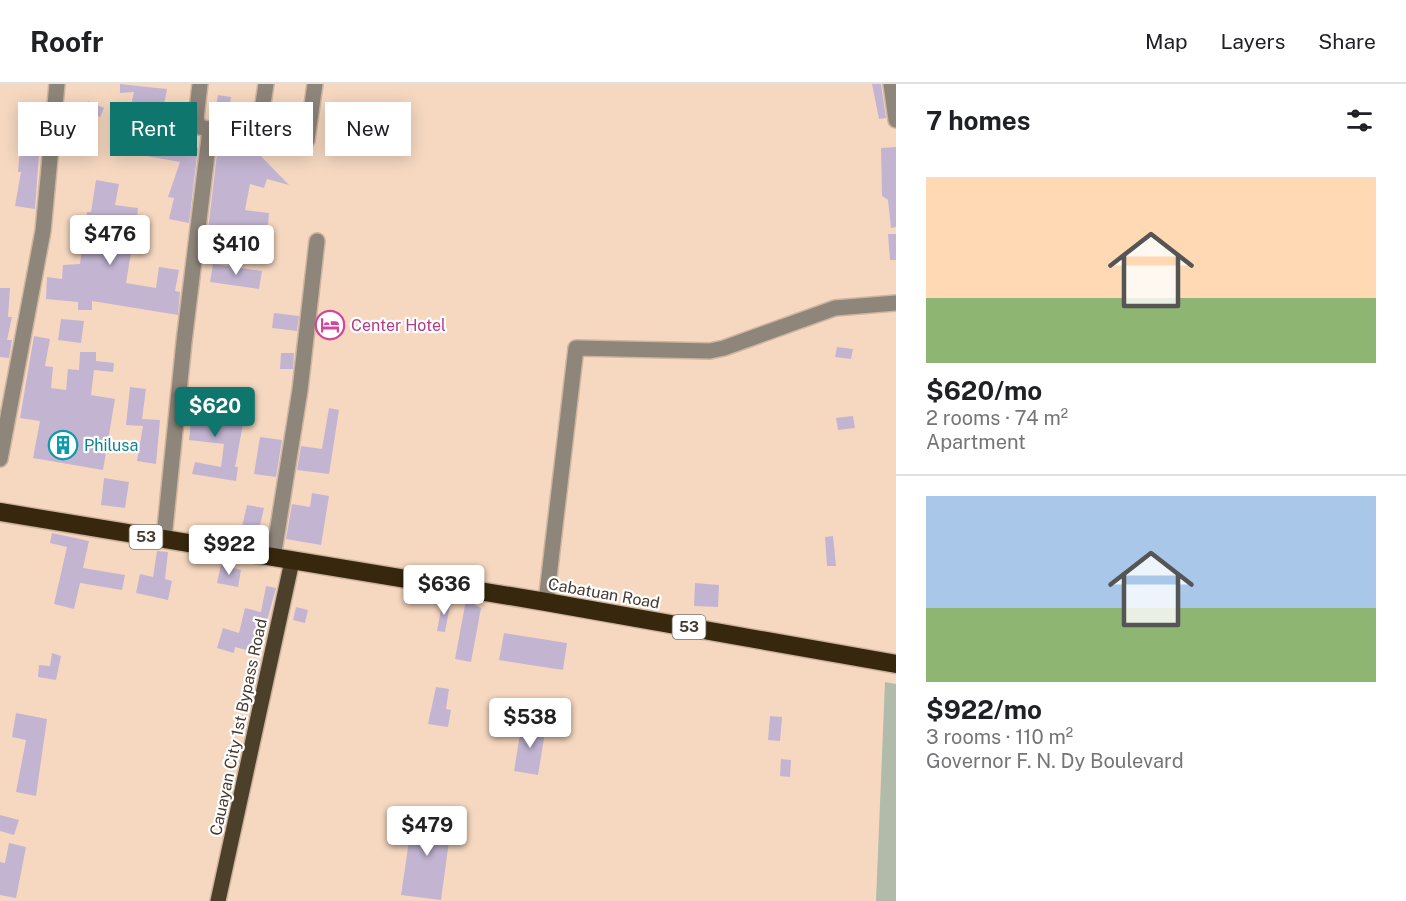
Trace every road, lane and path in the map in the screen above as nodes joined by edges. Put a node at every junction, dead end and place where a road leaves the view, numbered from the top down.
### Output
1 (57, 84) edge
2 (200, 84) edge
3 (266, 84) edge
4 (315, 84) edge
5 (891, 84) edge
6 (263, 102) edge
7 (312, 102) edge
8 (896, 120) edge
9 (209, 130) edge
10 (209, 138) edge
11 (317, 241) dead end
12 (896, 303) edge
13 (0, 459) edge
14 (0, 512) edge
15 (164, 538) junction
16 (273, 558) junction
17 (292, 561) junction
18 (546, 602) junction
19 (896, 664) edge
20 (218, 901) edge

1 - 13 street
2 - 9 street
3 - 6 street
4 - 7 street
5 - 8 street
10 - 15 street
11 - 16 street
12 - 18 street
14 - 15 highway, 53
15 - 16 highway, 53
16 - 17 highway, 53
17 - 18 highway, Cabatuan Road / 53
17 - 20 main road, Cauayan City 1st Bypass Road
18 - 19 highway, Cabatuan Road / 53

